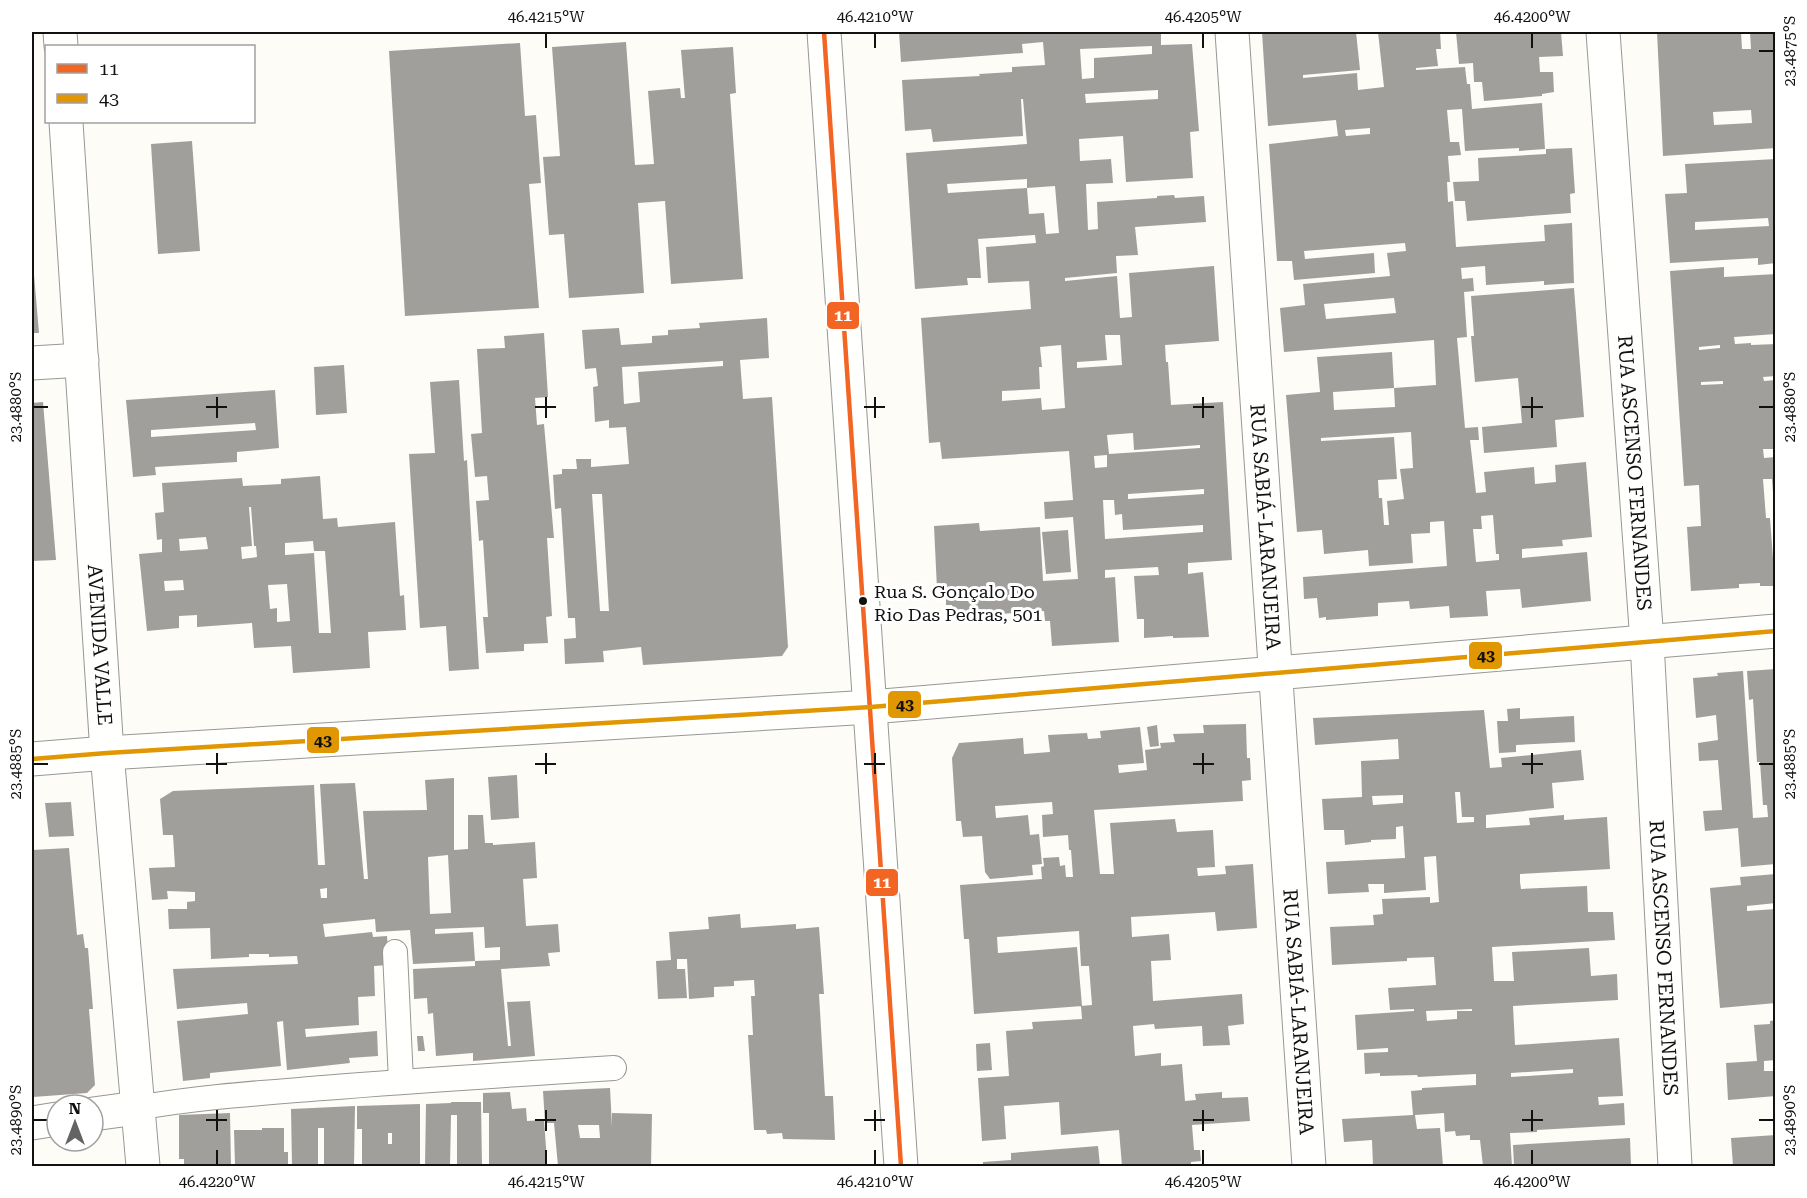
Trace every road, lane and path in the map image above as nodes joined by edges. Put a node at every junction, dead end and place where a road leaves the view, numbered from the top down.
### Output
1 (824, 32) edge
2 (1232, 32) edge
3 (1603, 32) edge
4 (66, 123) edge
5 (82, 360) junction
6 (32, 363) edge
7 (1776, 631) edge
8 (1647, 642) junction
9 (1276, 672) junction
10 (871, 707) junction
11 (107, 753) junction
12 (32, 759) edge
13 (394, 951) dead end
14 (614, 1068) dead end
15 (401, 1081) junction
16 (137, 1108) junction
17 (105, 1112) edge
18 (143, 1167) edge
19 (901, 1167) edge
20 (1309, 1167) edge
21 (1675, 1167) edge

1 - 10 street
2 - 9 street, RUA SABIÁ-LARANJEIRA
3 - 8 street, RUA ASCENSO FERNANDES
4 - 5 street, AVENIDA VALLE
5 - 6 street
5 - 11 street, AVENIDA VALLE
7 - 8 street
8 - 9 street
8 - 21 street, RUA ASCENSO FERNANDES
9 - 10 street
9 - 20 street, RUA SABIÁ-LARANJEIRA
10 - 11 street
10 - 19 street
11 - 12 street
11 - 16 street, AVENIDA VALLE
13 - 15 lane
14 - 15 lane
15 - 16 lane
16 - 17 street
16 - 18 street, AVENIDA VALLE

